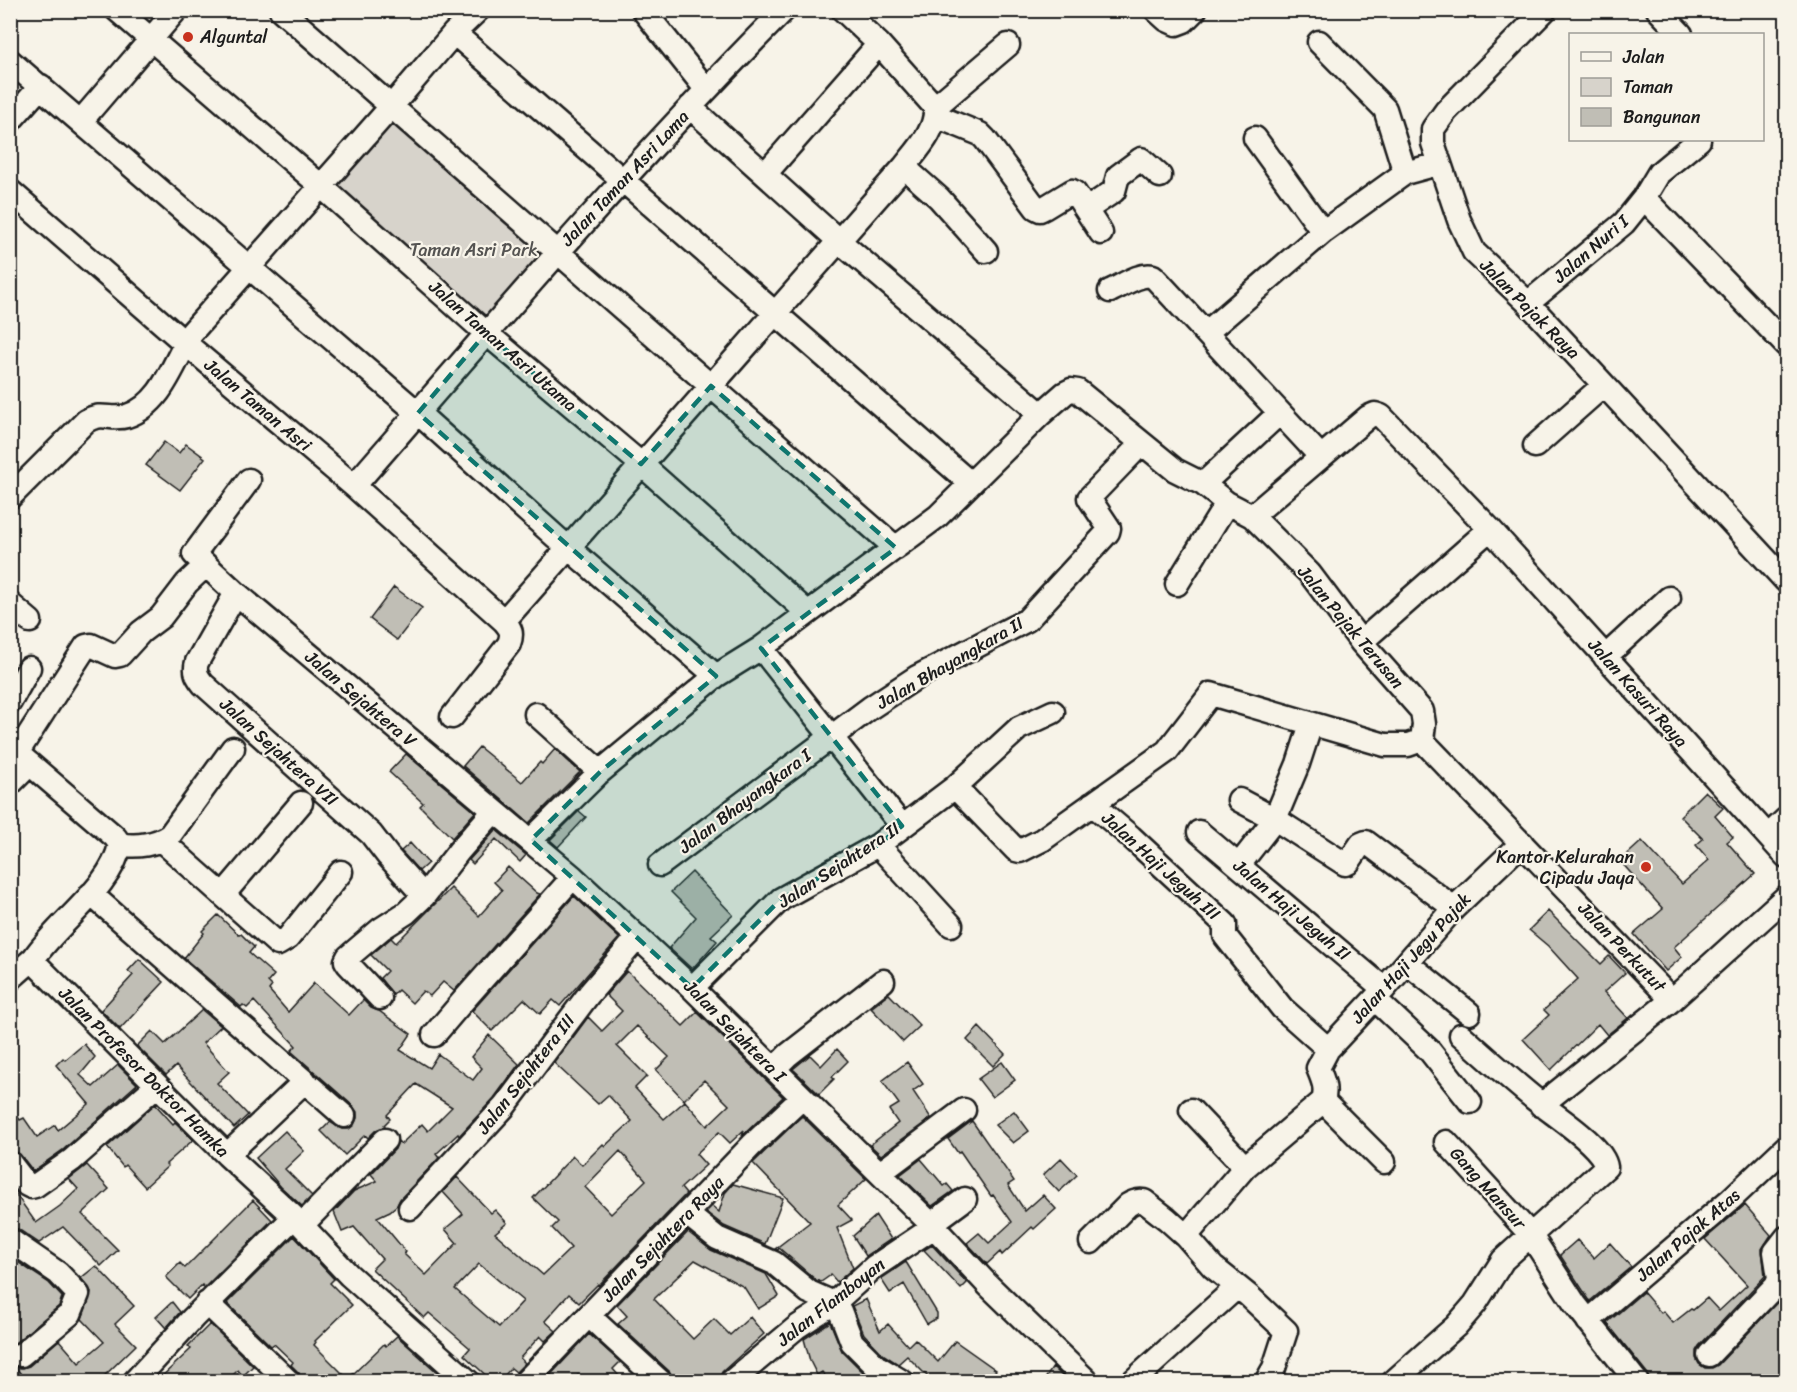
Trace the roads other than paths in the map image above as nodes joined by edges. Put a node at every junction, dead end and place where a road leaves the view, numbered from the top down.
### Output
1 (117, 10) edge
2 (176, 10) edge
3 (281, 10) edge
4 (478, 10) edge
5 (643, 10) edge
6 (784, 10) edge
7 (843, 10) edge
8 (1156, 10) edge
9 (1195, 10) edge
10 (1545, 10) edge
11 (1658, 10) edge
12 (454, 33) junction
13 (1680, 33) edge
14 (151, 40) junction
15 (1318, 42) dead end
16 (879, 44) junction
17 (1008, 45) dead end
18 (10, 61) edge
19 (40, 86) junction
20 (706, 88) junction
21 (690, 107) junction
22 (390, 108) junction
23 (935, 111) junction
24 (10, 121) edge
25 (81, 121) junction
26 (1255, 138) dead end
27 (1698, 141) edge
28 (1438, 164) junction
29 (904, 167) junction
30 (765, 174) junction
31 (1160, 176) dead end
32 (1401, 176) junction
33 (624, 180) junction
34 (321, 186) junction
35 (10, 191) edge
36 (1644, 198) junction
37 (1087, 209) junction
38 (1323, 232) junction
39 (1101, 233) dead end
40 (838, 240) junction
41 (557, 251) junction
42 (986, 251) dead end
43 (249, 267) junction
44 (1110, 291) dead end
45 (1528, 303) junction
46 (775, 313) junction
47 (1207, 332) junction
48 (486, 333) junction
49 (185, 343) junction
50 (1786, 345) edge
51 (1604, 385) junction
52 (711, 386) junction
53 (418, 413) junction
54 (1041, 414) junction
55 (1271, 422) dead end
56 (1141, 444) junction
57 (1535, 446) dead end
58 (1321, 457) junction
59 (641, 464) junction
60 (249, 480) dead end
61 (970, 483) junction
62 (1203, 484) junction
63 (354, 486) junction
64 (10, 497) edge
65 (1227, 503) junction
66 (1252, 516) junction
67 (1490, 529) junction
68 (568, 547) junction
69 (896, 548) junction
70 (200, 559) junction
71 (1786, 581) edge
72 (1177, 584) dead end
73 (236, 593) junction
74 (1669, 598) dead end
75 (10, 604) edge
76 (807, 612) junction
77 (30, 621) dead end
78 (504, 621) junction
79 (1361, 642) junction
80 (761, 648) junction
81 (1605, 657) junction
82 (29, 668) dead end
83 (716, 676) junction
84 (10, 702) edge
85 (1053, 712) dead end
86 (536, 714) dead end
87 (452, 717) dead end
88 (1311, 724) junction
89 (830, 736) junction
90 (1422, 740) junction
91 (233, 748) dead end
92 (19, 755) edge
93 (600, 772) junction
94 (10, 784) edge
95 (955, 787) junction
96 (1239, 800) dead end
97 (301, 803) dead end
98 (1092, 804) junction
99 (494, 811) junction
100 (1275, 819) junction
101 (1786, 819) edge
102 (902, 826) junction
103 (1199, 832) dead end
104 (1768, 836) junction
105 (531, 840) junction
106 (162, 841) junction
107 (1522, 843) junction
108 (120, 844) junction
109 (878, 845) junction
110 (1786, 856) edge
111 (660, 865) dead end
112 (1239, 865) junction
113 (341, 872) dead end
114 (573, 877) junction
115 (91, 894) junction
116 (223, 895) junction
117 (424, 896) junction
118 (1786, 897) edge
119 (1454, 908) junction
120 (951, 925) dead end
121 (638, 937) junction
122 (34, 958) junction
123 (1407, 963) junction
124 (10, 979) edge
125 (884, 981) dead end
126 (692, 988) junction
127 (1379, 994) junction
128 (380, 998) dead end
129 (1672, 1000) junction
130 (1469, 1013) dead end
131 (434, 1035) dead end
132 (1461, 1035) dead end
133 (1328, 1049) junction
134 (774, 1069) junction
135 (305, 1080) junction
136 (157, 1085) junction
137 (802, 1098) junction
138 (1323, 1101) junction
139 (1470, 1102) dead end
140 (1541, 1104) junction
141 (964, 1110) dead end
142 (1191, 1110) dead end
143 (344, 1116) dead end
144 (385, 1140) dead end
145 (1446, 1142) dead end
146 (1786, 1147) edge
147 (227, 1155) junction
148 (1384, 1162) dead end
149 (10, 1163) edge
150 (1245, 1167) junction
151 (880, 1173) junction
152 (965, 1199) dead end
153 (410, 1208) dead end
154 (687, 1214) junction
155 (298, 1221) junction
156 (933, 1225) junction
157 (1530, 1234) junction
158 (1186, 1236) junction
159 (1786, 1238) edge
160 (10, 1240) edge
161 (1091, 1242) dead end
162 (1237, 1287) junction
163 (834, 1303) junction
164 (207, 1304) junction
165 (589, 1316) junction
166 (1588, 1321) junction
167 (14, 1355) edge
168 (1709, 1355) dead end
169 (276, 1377) edge
170 (134, 1382) edge
171 (469, 1382) edge
172 (525, 1382) edge
173 (661, 1382) edge
174 (731, 1382) edge
175 (903, 1382) edge
176 (1088, 1382) edge
177 (1132, 1382) edge
178 (1266, 1382) edge
179 (1393, 1382) edge
180 (1637, 1382) edge

1 - 14 street, Jalan Taman Asri Utama
2 - 14 street
3 - 22 street
4 - 12 street
5 - 20 street
6 - 20 street, Jalan Taman Asri Lama
7 - 16 street
8 - 9 street
10 - 28 street, Jalan Pajak Raya
11 - 13 street
12 - 22 street
12 - 33 street
14 - 25 street
14 - 34 street, Jalan Taman Asri Utama
15 - 32 street
16 - 23 street
16 - 30 street
17 - 23 street
18 - 19 street
19 - 24 street
19 - 25 street
20 - 21 street, Jalan Taman Asri Lama
21 - 30 street
21 - 33 street, Jalan Taman Asri Lama
22 - 34 street
22 - 41 street
23 - 29 street
23 - 37 street
25 - 43 street
26 - 38 street
27 - 36 street, Jalan Nuri I
28 - 32 street
28 - 45 street, Jalan Pajak Raya
29 - 40 street
29 - 42 street
30 - 40 street
31 - 37 street
32 - 38 street
33 - 41 street, Jalan Taman Asri Lama
33 - 46 street
34 - 43 street
34 - 48 street, Jalan Taman Asri Utama
35 - 49 street, Jalan Taman Asri
36 - 45 street, Jalan Nuri I
36 - 50 street
37 - 39 street
38 - 47 street
40 - 46 street
40 - 54 street
41 - 48 street, Jalan Taman Asri Lama
41 - 52 street
43 - 49 street
43 - 53 street
44 - 47 street
45 - 51 street, Jalan Pajak Raya
46 - 52 street
46 - 61 street
47 - 58 street
48 - 53 street, Jalan Taman Asri Lama
48 - 59 street, Jalan Taman Asri Utama
49 - 63 street, Jalan Taman Asri
49 - 64 street
51 - 57 street
51 - 71 street, Jalan Pajak Raya
52 - 59 street
52 - 69 street
53 - 63 street, Jalan Taman Asri Lama
53 - 68 street
54 - 56 street, Jalan Pajak Terusan
54 - 61 street, Jalan Pajak Terusan
55 - 62 street
56 - 62 street, Jalan Pajak Terusan
56 - 89 street, Jalan Bhayangkara II
58 - 66 street
58 - 67 street, Jalan Kasuri Raya
59 - 68 street
59 - 76 street, Jalan Taman Asri Utama
60 - 70 street
61 - 69 street, Jalan Pajak Terusan
62 - 65 street, Jalan Pajak Terusan
63 - 78 street, Jalan Taman Asri
65 - 66 street, Jalan Pajak Terusan
65 - 72 street
66 - 79 street, Jalan Pajak Terusan
67 - 79 street
67 - 81 street, Jalan Kasuri Raya
68 - 78 street
68 - 83 street
69 - 76 street, Jalan Pajak Terusan
70 - 73 street, Jalan Sejahtera V
70 - 92 street
73 - 99 street, Jalan Sejahtera V
73 - 117 street, Jalan Sejahtera VII
74 - 81 street
75 - 77 street
76 - 80 street, Jalan Pajak Terusan
78 - 87 street
79 - 90 street, Jalan Pajak Terusan
80 - 83 street, Jalan Pajak Terusan
80 - 89 street
81 - 104 street, Jalan Kasuri Raya
82 - 84 street
83 - 93 street, Jalan Pajak Terusan
85 - 95 street, Jalan Sejahtera II
86 - 93 street
88 - 90 street
88 - 98 street
88 - 100 street
89 - 102 street
89 - 111 street, Jalan Bhayangkara I
90 - 107 street
91 - 106 street
92 - 94 street
92 - 108 street
93 - 105 street, Jalan Pajak Terusan
95 - 98 street
95 - 102 street, Jalan Sejahtera II
96 - 100 street
97 - 116 street
98 - 133 street, Jalan Haji Jeguh III
99 - 105 street, Jalan Sejahtera V
99 - 117 street
100 - 112 street
100 - 119 street
101 - 104 street
102 - 109 street, Jalan Sejahtera II
103 - 112 street, Jalan Haji Jeguh II
104 - 110 street, Jalan Kasuri Raya
105 - 114 street, Jalan Sejahtera I
106 - 108 street
106 - 116 street
107 - 119 street, Jalan Haji Jegu Pajak
107 - 129 street, Jalan Perkutut
108 - 115 street
109 - 120 street
109 - 126 street, Jalan Sejahtera II
112 - 127 street, Jalan Haji Jeguh II
113 - 116 street
114 - 121 street, Jalan Sejahtera I
114 - 131 street
115 - 122 street
115 - 135 street
117 - 128 street
118 - 129 street
119 - 123 street, Jalan Haji Jegu Pajak
121 - 126 street, Jalan Sejahtera I
121 - 153 street, Jalan Sejahtera III
122 - 124 street
122 - 136 street, Jalan Profesor Doktor Hamka
123 - 127 street, Jalan Haji Jegu Pajak
123 - 130 street
125 - 134 street
126 - 134 street, Jalan Sejahtera I
127 - 133 street, Jalan Haji Jegu Pajak
127 - 139 street
129 - 140 street
132 - 140 street
133 - 138 street
134 - 137 street, Jalan Sejahtera I
135 - 143 street
135 - 147 street
136 - 147 street, Jalan Profesor Doktor Hamka
136 - 149 street
137 - 151 street, Jalan Sejahtera I
137 - 154 street, Jalan Sejahtera Raya
138 - 148 street
138 - 150 street
140 - 157 street
141 - 151 street
142 - 150 street
144 - 155 street
145 - 157 street, Gang Mansur
146 - 166 street, Jalan Pajak Atas
147 - 155 street, Jalan Profesor Doktor Hamka
150 - 158 street
151 - 156 street, Jalan Sejahtera I
152 - 156 street, Jalan Flamboyan
154 - 163 street
154 - 165 street, Jalan Sejahtera Raya
155 - 164 street
155 - 171 street, Jalan Profesor Doktor Hamka
156 - 163 street, Jalan Flamboyan
156 - 176 street, Jalan Sejahtera I
157 - 166 street, Gang Mansur
157 - 179 street
158 - 161 street
158 - 162 street
159 - 168 street
160 - 167 street
162 - 177 street
162 - 178 street
163 - 174 street, Jalan Flamboyan
163 - 175 street
164 - 169 street
164 - 170 street
165 - 172 street, Jalan Sejahtera Raya
165 - 173 street
166 - 180 street, Gang Mansur

